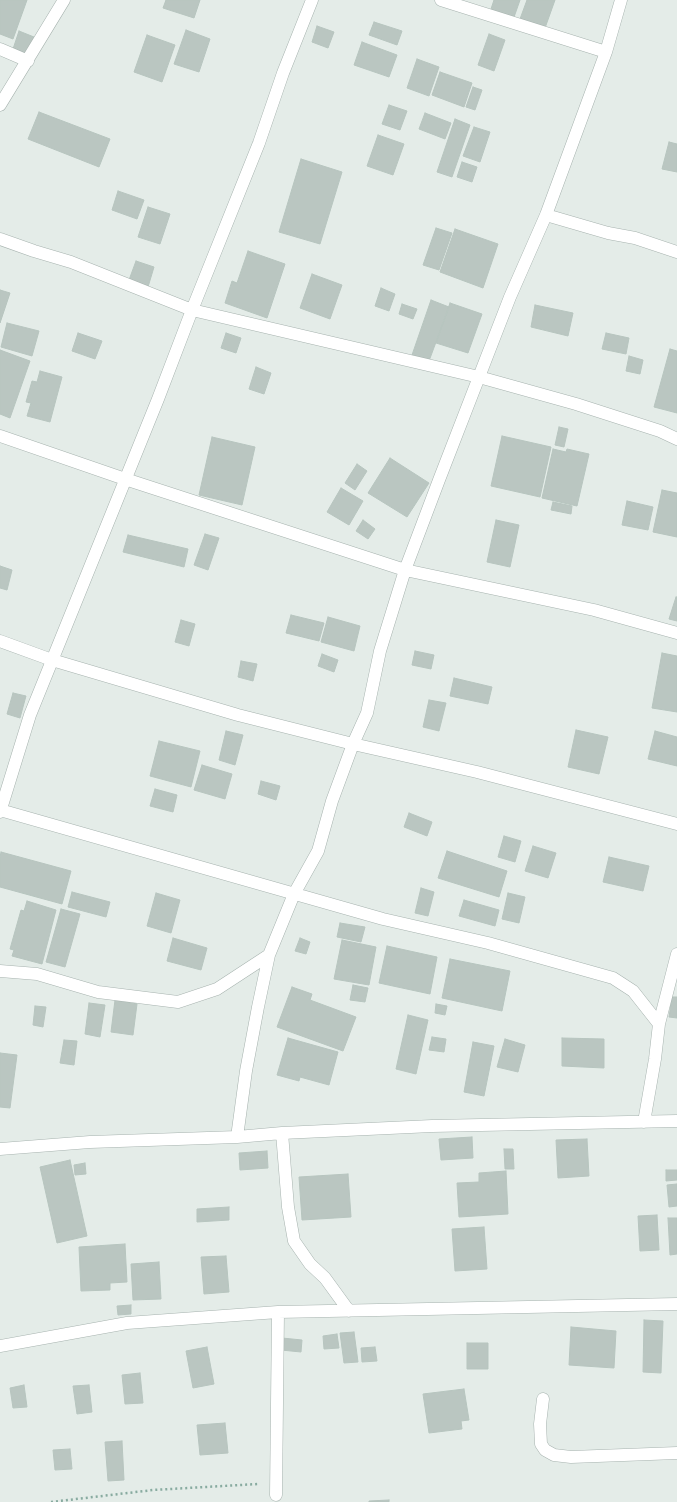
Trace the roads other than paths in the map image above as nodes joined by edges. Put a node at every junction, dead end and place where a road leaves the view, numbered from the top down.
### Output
1 (64, 0) edge
2 (312, 0) edge
3 (441, 0) edge
4 (621, 0) edge
5 (0, 49) edge
6 (606, 52) junction
7 (28, 61) junction
8 (0, 105) edge
9 (546, 215) junction
10 (0, 239) edge
11 (677, 252) edge
12 (192, 310) junction
13 (479, 377) junction
14 (0, 436) edge
15 (677, 439) edge
16 (125, 479) junction
17 (405, 570) junction
18 (677, 633) edge
19 (0, 641) edge
20 (52, 660) junction
21 (354, 744) junction
22 (0, 810) edge
23 (677, 824) edge
24 (294, 894) junction
25 (677, 954) edge
26 (269, 955) junction
27 (0, 971) edge
28 (659, 1024) junction
29 (677, 1121) edge
30 (644, 1122) junction
31 (282, 1133) junction
32 (237, 1137) junction
33 (0, 1149) edge
34 (677, 1304) edge
35 (349, 1311) junction
36 (278, 1312) junction
37 (0, 1346) edge
38 (543, 1399) dead end
39 (677, 1452) edge
40 (276, 1495) road end

1 - 7 street
2 - 12 street
3 - 6 street
4 - 6 street
5 - 7 street
6 - 9 street
7 - 8 street
9 - 11 street
9 - 13 street
10 - 12 street
12 - 13 street
12 - 16 street
13 - 15 street
13 - 17 street
14 - 16 street
16 - 17 street
16 - 20 street
17 - 18 street
17 - 21 street
19 - 20 street
20 - 21 street
20 - 22 street
21 - 23 street
21 - 24 street
22 - 24 street
24 - 26 street
24 - 28 street
25 - 28 street
26 - 27 street
26 - 32 street
28 - 30 street
29 - 30 street
30 - 31 street
31 - 32 street
31 - 35 street
32 - 33 street
34 - 35 street
35 - 36 street
36 - 37 street
36 - 40 street
38 - 39 street

